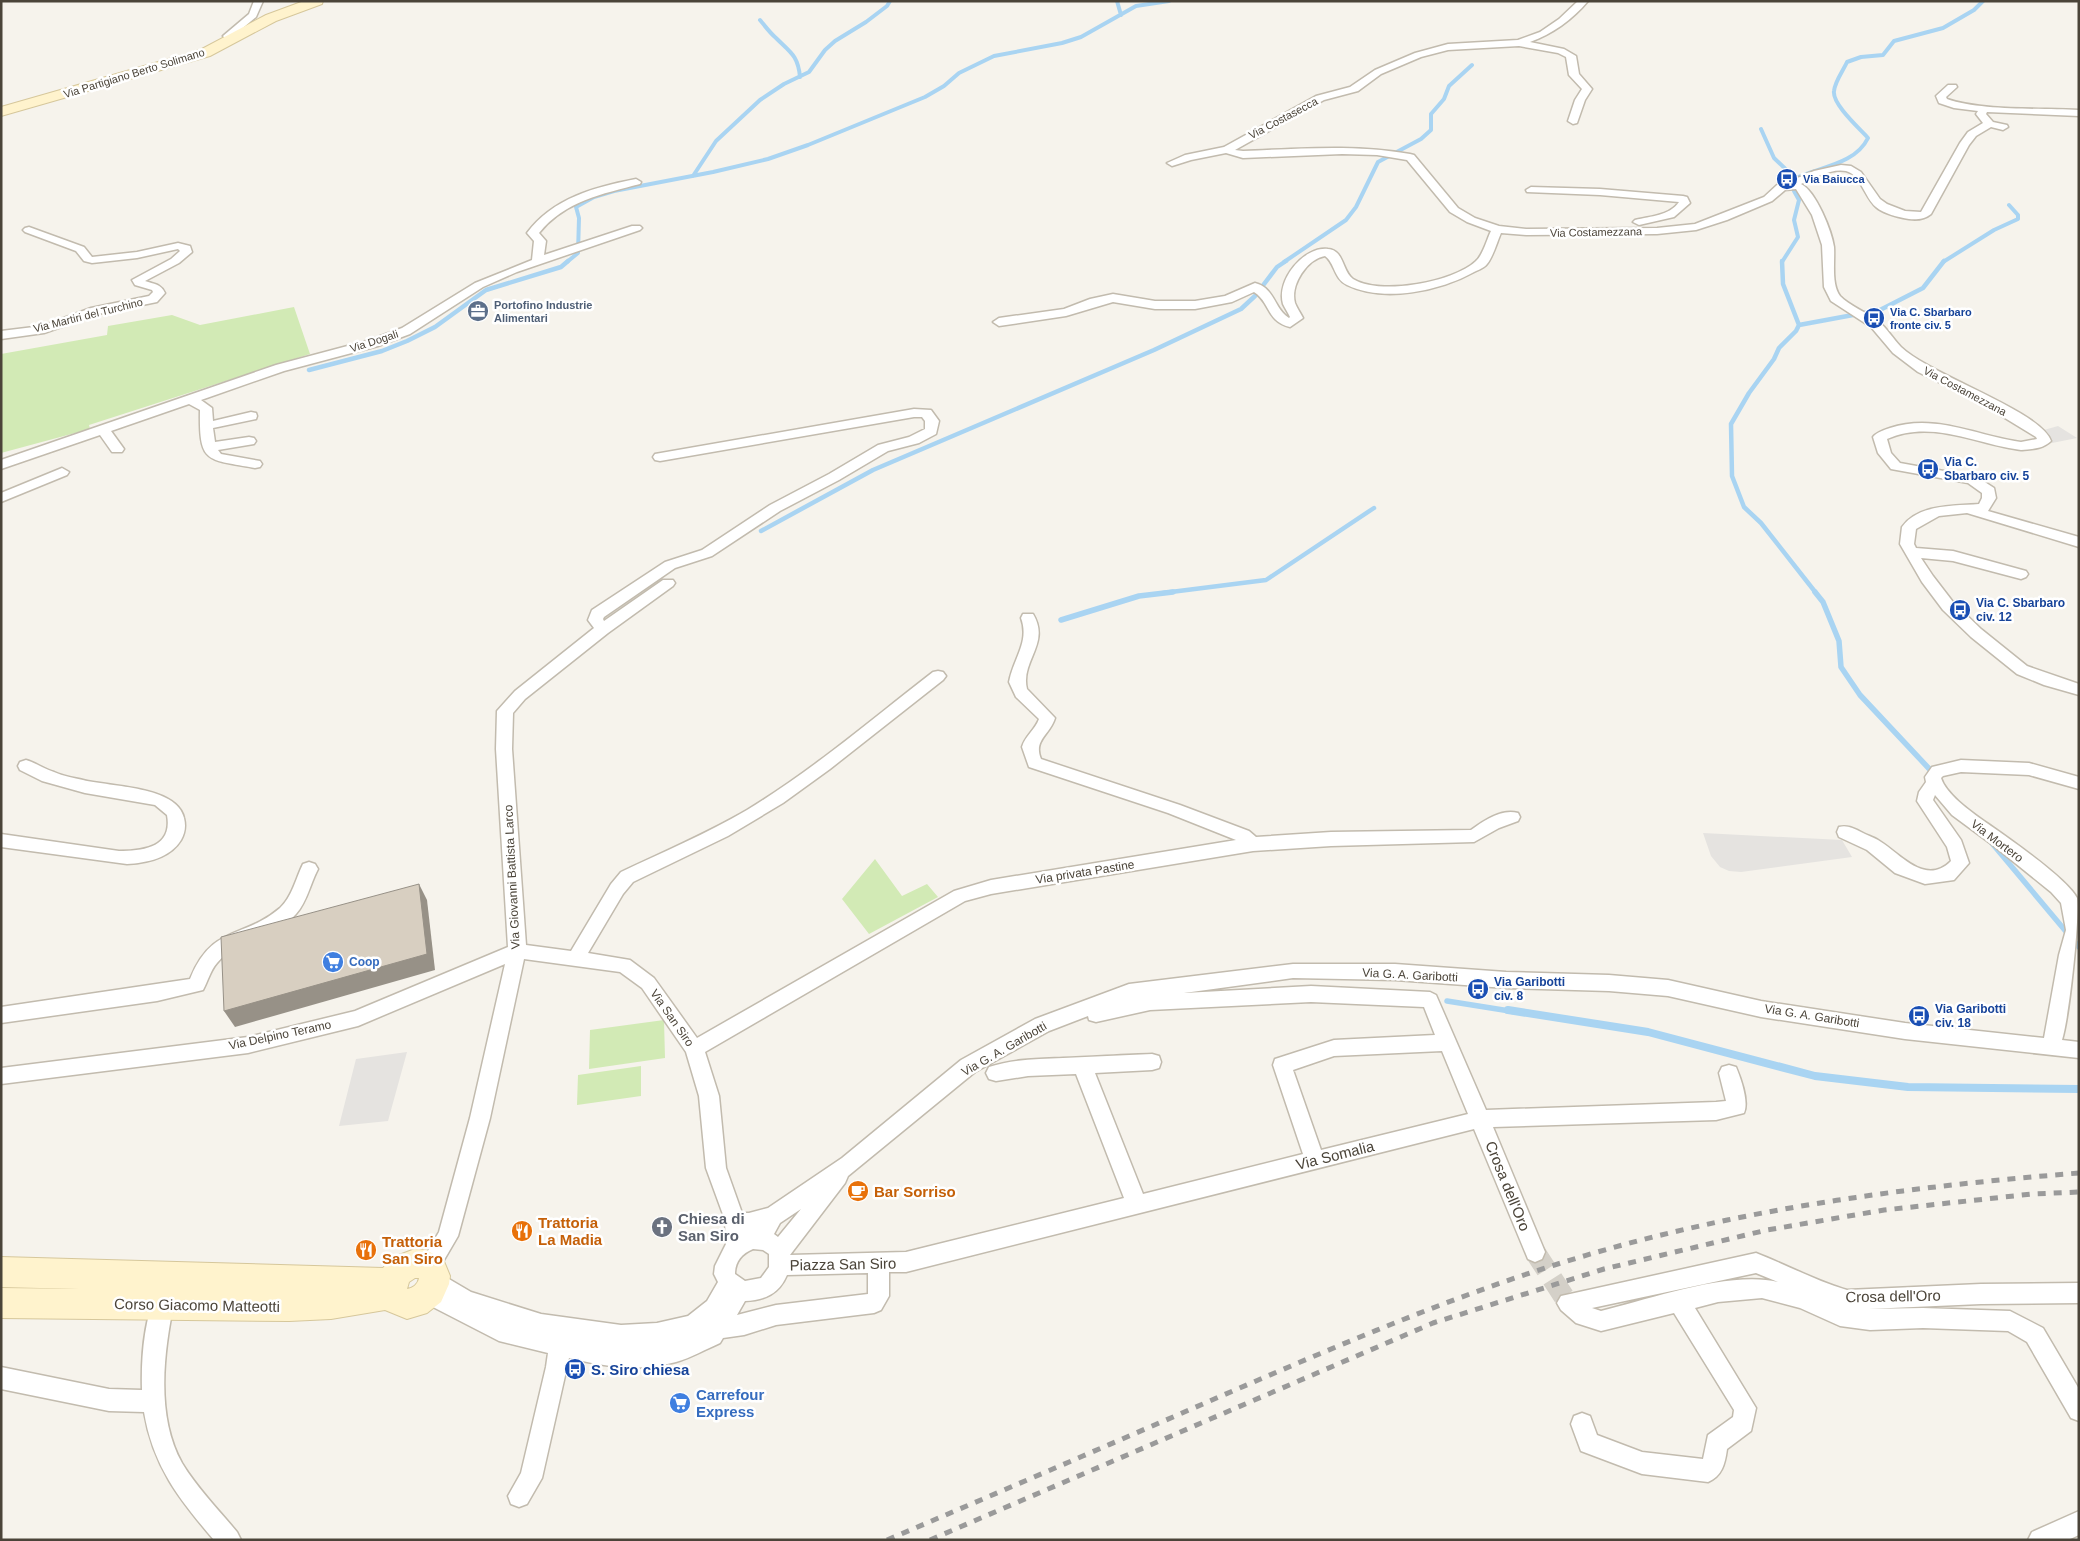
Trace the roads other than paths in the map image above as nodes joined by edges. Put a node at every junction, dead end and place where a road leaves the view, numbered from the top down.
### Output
1 (259, 1) edge
2 (318, 1) edge
3 (1584, 1) edge
4 (231, 40) junction
5 (1518, 43) junction
6 (1952, 87) dead end
7 (1984, 109) junction
8 (1, 112) edge
9 (2079, 113) edge
10 (1573, 122) dead end
11 (1989, 124) junction
12 (2003, 127) dead end
13 (1227, 150) junction
14 (1172, 163) dead end
15 (636, 182) dead end
16 (1791, 185) junction
17 (1531, 190) dead end
18 (636, 228) dead end
19 (1498, 229) junction
20 (29, 230) dead end
21 (1620, 232) junction
22 (538, 261) junction
23 (999, 322) dead end
24 (1, 335) edge
25 (190, 399) junction
26 (251, 416) dead end
27 (206, 426) junction
28 (102, 429) junction
29 (249, 441) dead end
30 (117, 448) dead end
31 (209, 449) junction
32 (660, 457) dead end
33 (256, 464) dead end
34 (1, 465) edge
35 (62, 472) dead end
36 (1, 498) edge
37 (1966, 509) junction
38 (2079, 542) edge
39 (1911, 552) junction
40 (2022, 574) dead end
41 (668, 583) dead end
42 (1028, 618) dead end
43 (604, 629) junction
44 (938, 676) dead end
45 (2079, 690) edge
46 (26, 766) dead end
47 (2079, 782) edge
48 (1935, 784) junction
49 (1512, 818) dead end
50 (1845, 832) dead end
51 (1, 840) edge
52 (1253, 844) junction
53 (310, 869) dead end
54 (517, 951) junction
55 (575, 958) junction
56 (1, 1014) edge
57 (1042, 1025) junction
58 (1448, 1043) junction
59 (2051, 1046) junction
60 (694, 1049) junction
61 (2079, 1050) edge
62 (1152, 1062) dead end
63 (1082, 1065) junction
64 (996, 1073) dead end
65 (1729, 1073) dead end
66 (1, 1076) edge
67 (1481, 1119) junction
68 (1315, 1160) junction
69 (849, 1164) junction
70 (1137, 1205) junction
71 (774, 1216) junction
72 (734, 1222) junction
73 (761, 1238) junction
74 (736, 1246) junction
75 (783, 1251) junction
76 (1535, 1252) tunnel mouth
77 (906, 1262) joint
78 (806, 1263) junction
79 (879, 1263) junction
80 (1, 1272) edge
81 (169, 1276) junction
82 (431, 1280) junction
83 (734, 1286) junction
84 (391, 1288) junction
85 (2079, 1293) edge
86 (1679, 1302) junction
87 (1, 1303) edge
88 (162, 1305) junction
89 (716, 1328) junction
90 (559, 1346) junction
91 (1, 1378) edge
92 (155, 1401) junction
93 (2079, 1410) edge
94 (1582, 1424) dead end
95 (518, 1496) dead end
96 (2079, 1523) edge
97 (229, 1540) edge
98 (2040, 1540) edge

1 - 4 street
2 - 4 street, Via Partigiano Berto Solimano
3 - 5 street, Via Costasecca
4 - 8 street, Via Partigiano Berto Solimano
5 - 10 street
5 - 13 street, Via Costasecca
6 - 7 street
7 - 9 street
7 - 11 street
11 - 12 street
11 - 16 street
13 - 14 street, Via Costasecca
13 - 19 street, Via Costamezzana
15 - 22 street
16 - 21 street, Via Costamezzana
16 - 37 street, Via Costamezzana
17 - 21 street
18 - 22 street, Via Dogali
19 - 21 street, Via Costamezzana
19 - 23 street
20 - 24 street, Via Martiri del Turchino
22 - 25 street, Via Dogali
25 - 27 street
25 - 28 street, Via Dogali
26 - 27 street
27 - 31 street
28 - 30 street
28 - 34 street, Via Dogali
29 - 31 street
31 - 33 street
32 - 43 street
35 - 36 street
37 - 38 street
37 - 39 street, Via Costamezzana
39 - 40 street
39 - 45 street, Via Costamezzana
41 - 43 street, Via Giovanni Battista Larco
42 - 52 street
43 - 54 street, Via Giovanni Battista Larco
44 - 55 street
46 - 51 street
47 - 48 street
48 - 50 street
48 - 59 street, Via Mortero
49 - 52 street, Via privata Pastine
52 - 60 street, Via privata Pastine
53 - 56 street
54 - 55 street, Via San Siro
54 - 66 street, Via Delpino Teramo
54 - 82 street, Via Giovanni Battista Larco
55 - 60 street, Via San Siro
57 - 58 street, Crosa dell'Oro
57 - 59 street, Via G. A. Garibotti
57 - 69 street, Via G. A. Garibotti
58 - 67 street, Crosa dell'Oro
58 - 68 street
59 - 61 street, Via G. A. Garibotti
60 - 72 street, Via San Siro
62 - 63 street
63 - 64 street
63 - 70 street
65 - 67 street, Via Somalia
67 - 68 street, Via Somalia
67 - 76 street, Crosa dell'Oro
68 - 70 street, Via Somalia
69 - 71 street, Via G. A. Garibotti
69 - 75 street, Via G. A. Garibotti
70 - 77 street, Via Somalia
71 - 72 street
71 - 73 street, Via G. A. Garibotti
72 - 74 street, Via San Siro
73 - 74 street
73 - 75 street
74 - 83 street
75 - 78 street, Piazza San Siro
75 - 78 street
75 - 83 street
77 - 79 street, Piazza San Siro
78 - 79 street, Piazza San Siro
79 - 89 street
80 - 81 street, Corso Giacomo Matteotti
81 - 84 street, Corso Giacomo Matteotti
81 - 88 street
82 - 83 street
82 - 84 street
82 - 90 street
83 - 89 street
84 - 88 street, Corso Giacomo Matteotti
85 - 86 street, Crosa dell'Oro
86 - 93 street
86 - 94 street
87 - 88 street, Corso Giacomo Matteotti
88 - 92 street
89 - 90 street
90 - 95 street
91 - 92 street
92 - 97 street
96 - 98 street

